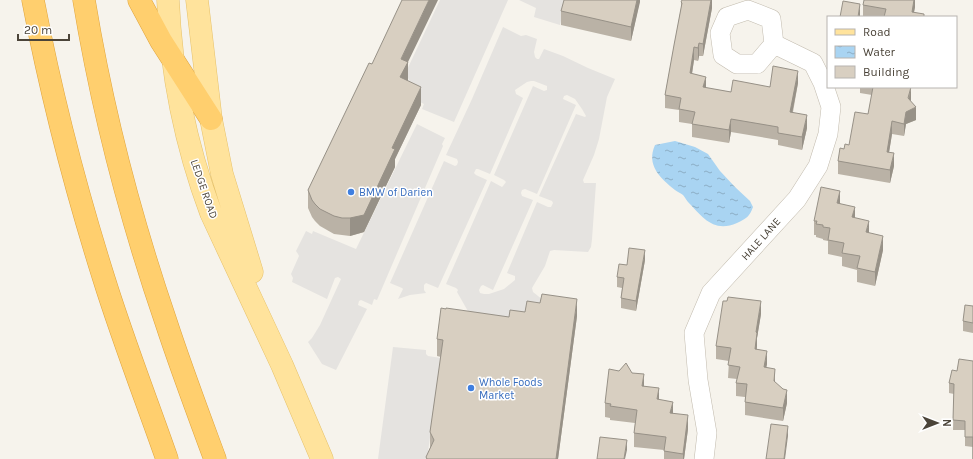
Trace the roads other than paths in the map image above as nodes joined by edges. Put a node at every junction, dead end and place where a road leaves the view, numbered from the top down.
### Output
1 (33, 0) edge
2 (84, 0) edge
3 (139, 0) edge
4 (168, 0) edge
5 (197, 0) edge
6 (774, 44) dead end
7 (174, 62) junction
8 (211, 119) junction
9 (282, 365) junction
10 (168, 459) edge
11 (215, 459) edge
12 (322, 459) edge
13 (704, 459) edge

1 - 10 highway
2 - 11 highway
3 - 7 highway
4 - 7 main road, LEDGE ROAD
5 - 8 main road, LEDGE ROAD
6 - 13 street, HALE LANE
7 - 8 highway
7 - 9 main road, LEDGE ROAD
8 - 9 main road, LEDGE ROAD
9 - 12 main road, LEDGE ROAD

